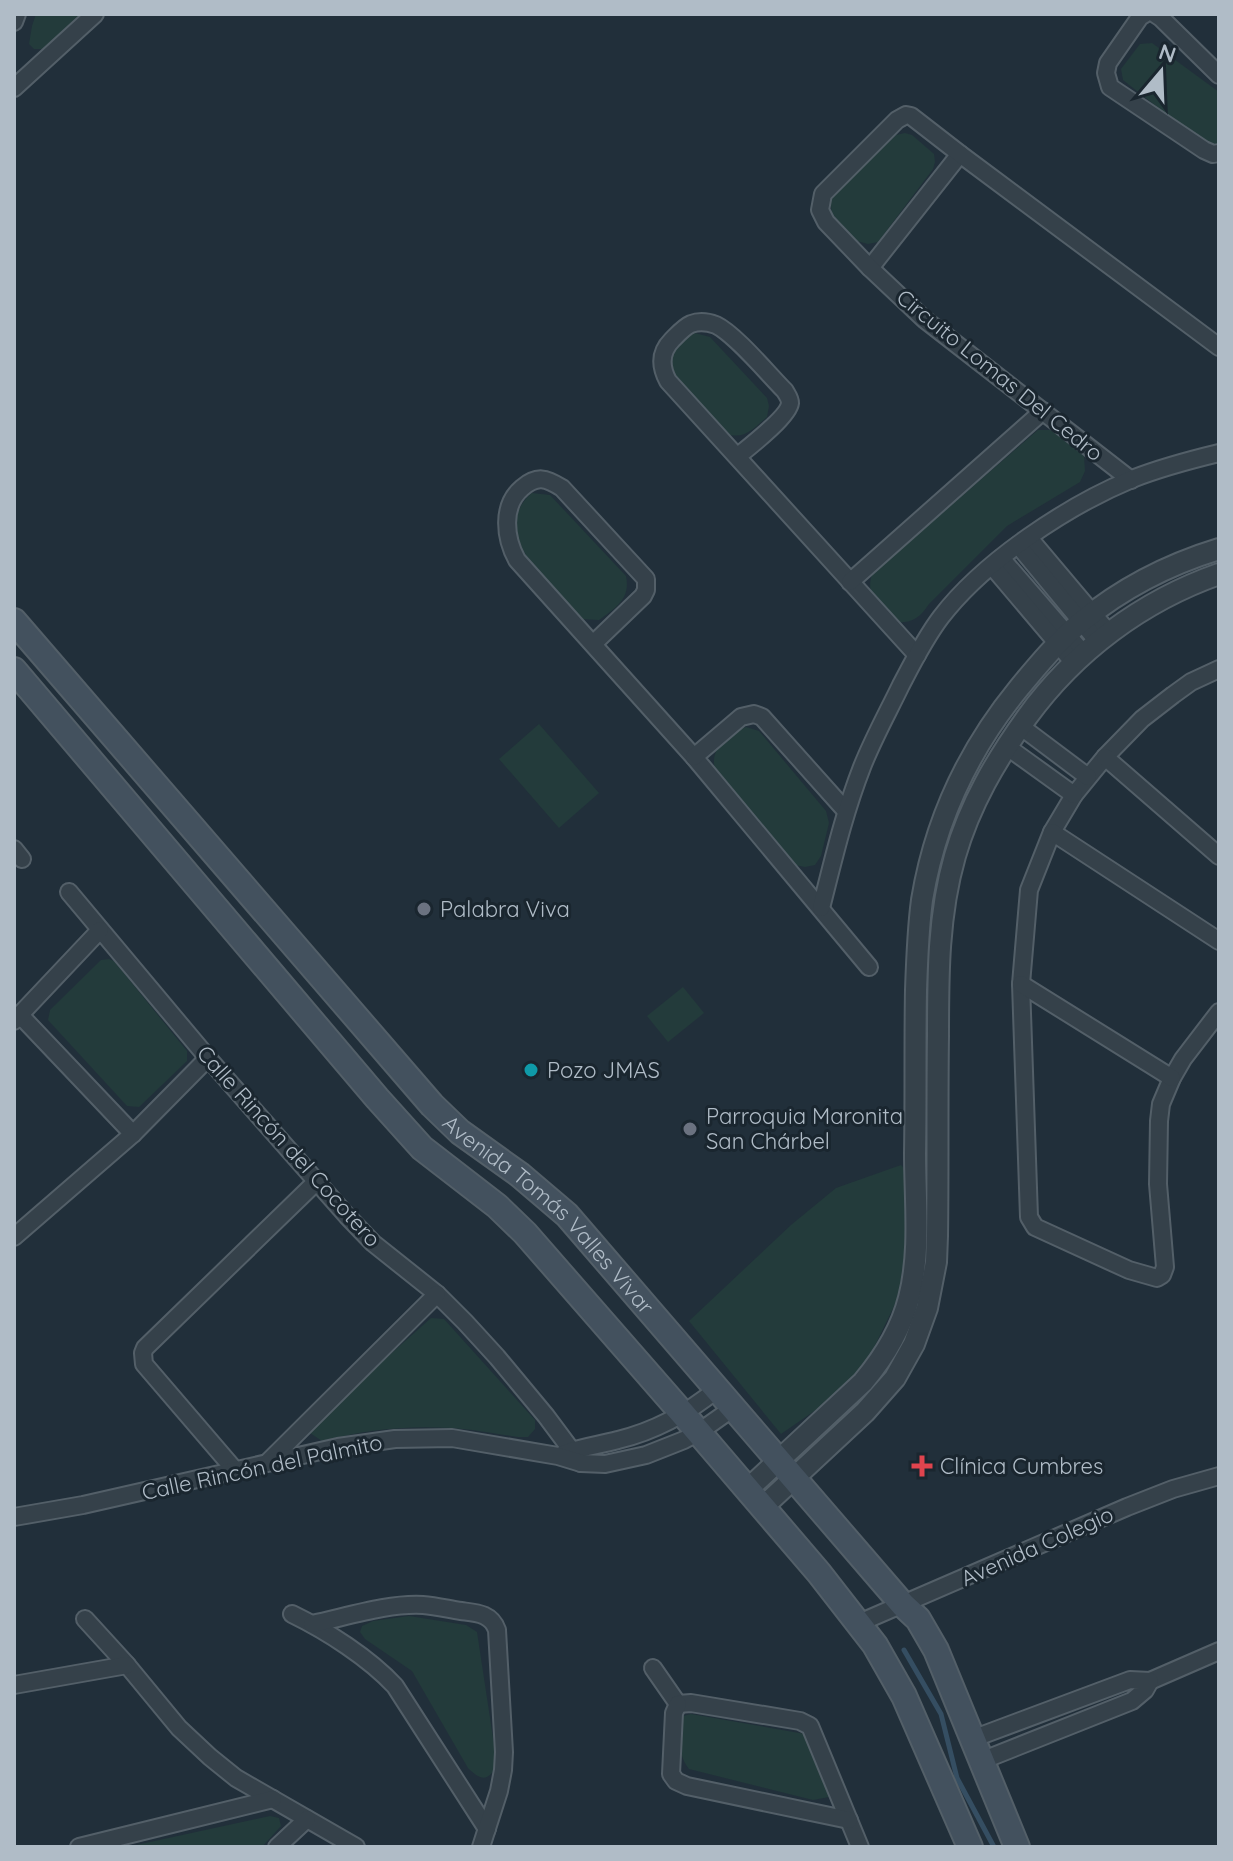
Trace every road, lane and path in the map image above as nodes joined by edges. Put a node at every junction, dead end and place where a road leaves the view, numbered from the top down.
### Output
1 (17, 14) edge
2 (95, 14) edge
3 (1145, 14) edge
4 (1155, 14) edge
5 (14, 22) edge
6 (1219, 75) edge
7 (14, 88) edge
8 (1219, 153) edge
9 (960, 154) junction
10 (870, 268) junction
11 (1219, 347) edge
12 (1043, 411) junction
13 (1219, 453) edge
14 (738, 456) junction
15 (1131, 480) junction
16 (1023, 541) junction
17 (1219, 549) edge
18 (996, 562) junction
19 (1219, 574) edge
20 (1052, 575) junction
21 (850, 582) junction
22 (1026, 596) junction
23 (14, 621) edge
24 (1075, 628) junction
25 (593, 644) junction
26 (23, 646) edge
27 (1092, 648) junction
28 (917, 655) junction
29 (1219, 669) edge
30 (14, 670) edge
31 (1020, 726) junction
32 (1006, 746) junction
33 (694, 757) junction
34 (1105, 757) junction
35 (1088, 777) junction
36 (1074, 795) junction
37 (846, 811) junction
38 (1052, 832) junction
39 (1219, 856) edge
40 (69, 892) dead end
41 (821, 908) junction
42 (100, 930) junction
43 (1219, 941) edge
44 (869, 967) dead end
45 (1021, 984) junction
46 (1219, 1012) edge
47 (17, 1018) edge
48 (208, 1058) junction
49 (1172, 1078) junction
50 (133, 1134) junction
51 (316, 1182) junction
52 (14, 1237) edge
53 (437, 1294) junction
54 (717, 1389) junction
55 (733, 1408) junction
56 (683, 1414) junction
57 (699, 1432) junction
58 (638, 1434) junction
59 (646, 1455) junction
60 (570, 1456) junction
61 (269, 1461) junction
62 (234, 1469) junction
63 (786, 1470) junction
64 (1219, 1476) edge
65 (755, 1499) junction
66 (14, 1502) edge
67 (20, 1516) edge
68 (903, 1605) junction
69 (292, 1614) dead end
70 (85, 1619) dead end
71 (859, 1623) junction
72 (312, 1624) junction
73 (1219, 1651) edge
74 (127, 1665) junction
75 (653, 1668) dead end
76 (14, 1685) edge
77 (678, 1704) junction
78 (976, 1750) junction
79 (273, 1799) junction
80 (307, 1819) junction
81 (849, 1820) junction
82 (487, 1829) junction
83 (79, 1847) edge
84 (277, 1847) edge
85 (356, 1847) edge
86 (481, 1847) edge
87 (860, 1847) edge
88 (970, 1847) edge
89 (1017, 1847) edge

1 - 5 street
2 - 7 street
3 - 8 street
4 - 6 street
9 - 10 street
9 - 10 street, Circuito Lomas Del Cedro
9 - 11 street, Circuito Lomas Del Cedro
10 - 12 street, Circuito Lomas Del Cedro
12 - 15 street, Circuito Lomas Del Cedro
12 - 21 street
13 - 15 street, Circuito Lomas Del Cedro
14 - 14 street
14 - 21 street
15 - 16 street, Circuito Lomas Del Cedro
16 - 18 street, Circuito Lomas Del Cedro
16 - 20 street
17 - 24 street
18 - 22 street
18 - 28 street, Circuito Lomas Del Cedro
19 - 27 street
20 - 22 street
20 - 24 street
21 - 28 street
22 - 24 street
23 - 26 main road, Avenida Tomás Valles Vivar
24 - 27 street
24 - 27 street
24 - 63 street
25 - 25 street
25 - 33 street
26 - 54 main road, Avenida Tomás Valles Vivar
27 - 31 street
28 - 37 street, Circuito Lomas Del Cedro
29 - 34 street
30 - 56 main road, Avenida Tomás Valles Vivar
31 - 32 street
31 - 35 street
32 - 36 street
32 - 63 street
33 - 37 street
33 - 41 street
34 - 35 street
34 - 39 street
35 - 36 street
36 - 38 street
37 - 41 street, Circuito Lomas Del Cedro
38 - 43 street
38 - 45 street
40 - 42 street, Calle Rincón del Cocotero
41 - 44 street
42 - 47 street
42 - 48 street, Calle Rincón del Cocotero
45 - 49 street
45 - 49 street
46 - 49 street
47 - 50 street
48 - 50 street
48 - 51 street, Calle Rincón del Cocotero
50 - 52 street
51 - 53 street, Calle Rincón del Cocotero
51 - 62 street
53 - 60 street, Calle Rincón del Cocotero
53 - 61 street
54 - 55 main road, Avenida Tomás Valles Vivar
54 - 56 street, Calle Rincón del Palmito
55 - 57 street, Calle Rincón del Palmito
55 - 63 main road, Avenida Tomás Valles Vivar
56 - 57 main road, Avenida Tomás Valles Vivar
56 - 58 street, Calle Rincón del Palmito
57 - 59 street, Calle Rincón del Palmito
57 - 65 main road, Avenida Tomás Valles Vivar
58 - 59 street
58 - 60 street, Calle Rincón del Palmito
59 - 60 street, Calle Rincón del Palmito
60 - 61 street, Calle Rincón del Palmito
61 - 62 street, Calle Rincón del Palmito
62 - 67 street, Calle Rincón del Palmito
63 - 65 street
63 - 68 main road, Avenida Tomás Valles Vivar
64 - 68 street, Avenida Colegio
65 - 71 main road, Avenida Tomás Valles Vivar
66 - 67 street
68 - 71 street, Avenida Colegio
68 - 78 main road, Avenida Tomás Valles Vivar
69 - 72 street
70 - 74 street
71 - 88 main road, Avenida Tomás Valles Vivar
72 - 82 street
72 - 82 street
73 - 78 street
74 - 76 street
74 - 79 street
75 - 77 street
77 - 81 street
77 - 81 street
78 - 89 main road, Avenida Tomás Valles Vivar
79 - 80 street
79 - 83 street
80 - 84 street
80 - 85 street
81 - 87 street
82 - 86 street

